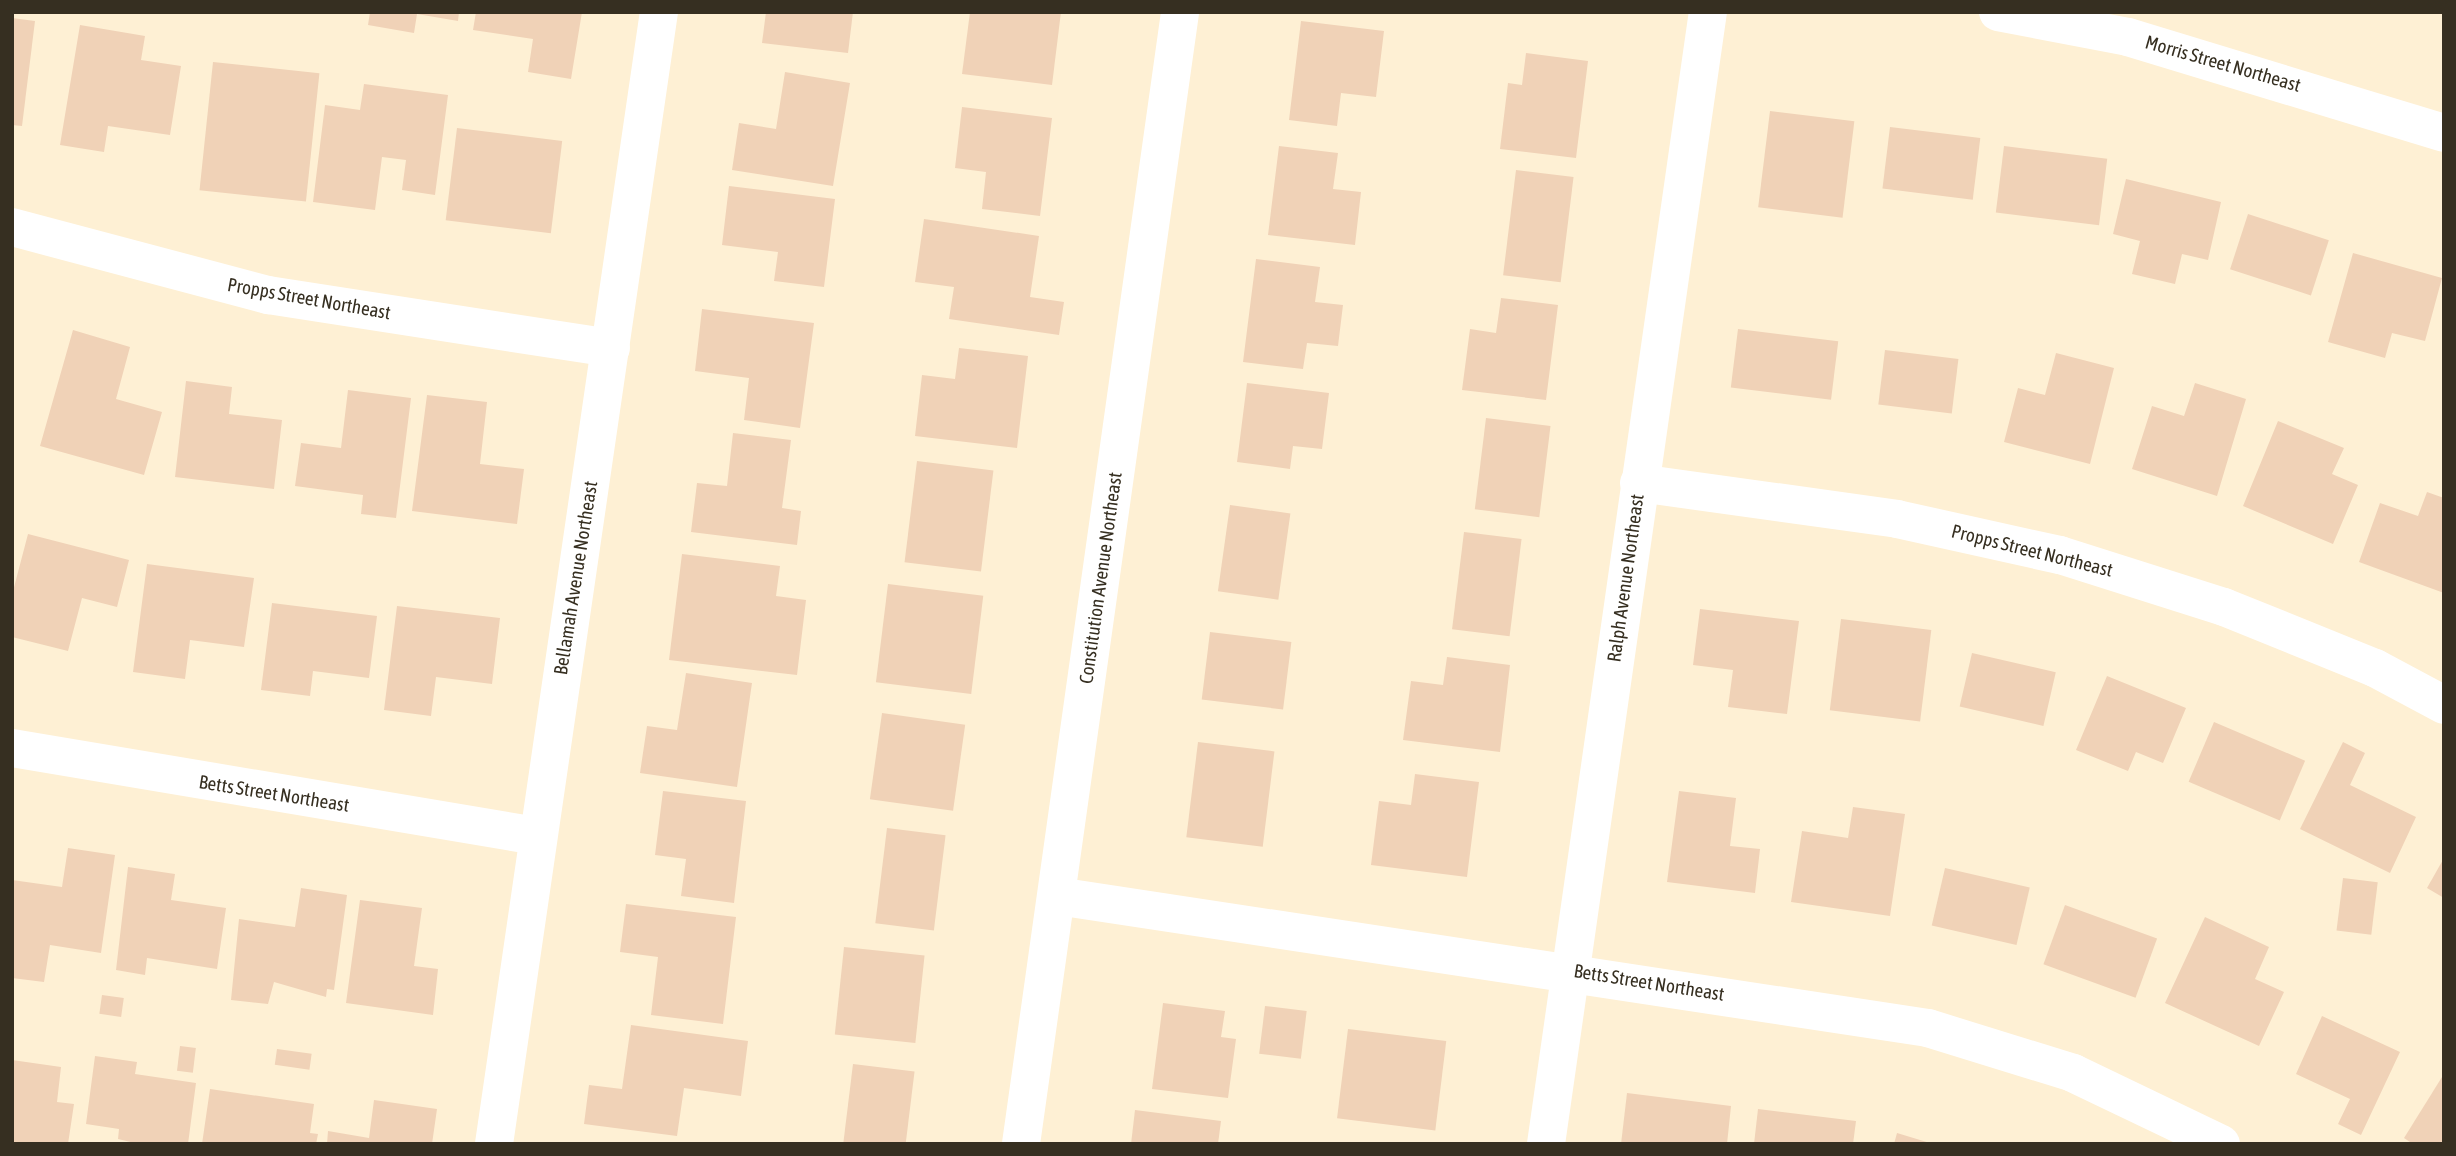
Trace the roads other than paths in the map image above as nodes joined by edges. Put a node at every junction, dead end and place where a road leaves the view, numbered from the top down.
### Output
1 (659, 12) edge
2 (1180, 12) edge
3 (1708, 12) edge
4 (1998, 12) edge
5 (2444, 133) edge
6 (12, 227) edge
7 (611, 348) junction
8 (1639, 483) junction
9 (2444, 705) edge
10 (12, 748) edge
11 (537, 836) junction
12 (1057, 896) junction
13 (1570, 970) junction
14 (494, 1144) edge
15 (1021, 1144) edge
16 (1546, 1144) edge
17 (2221, 1144) edge

1 - 7 street, Bellamah Avenue Northeast
2 - 12 street, Constitution Avenue Northeast
3 - 8 street, Ralph Avenue Northeast
4 - 5 street, Morris Street Northeast
6 - 7 street, Propps Street Northeast
7 - 11 street, Bellamah Avenue Northeast
8 - 9 street, Propps Street Northeast
8 - 13 street, Ralph Avenue Northeast
10 - 11 street, Betts Street Northeast
11 - 14 street, Bellamah Avenue Northeast
12 - 13 street, Betts Street Northeast
12 - 15 street, Constitution Avenue Northeast
13 - 16 street, Ralph Avenue Northeast
13 - 17 street, Betts Street Northeast

